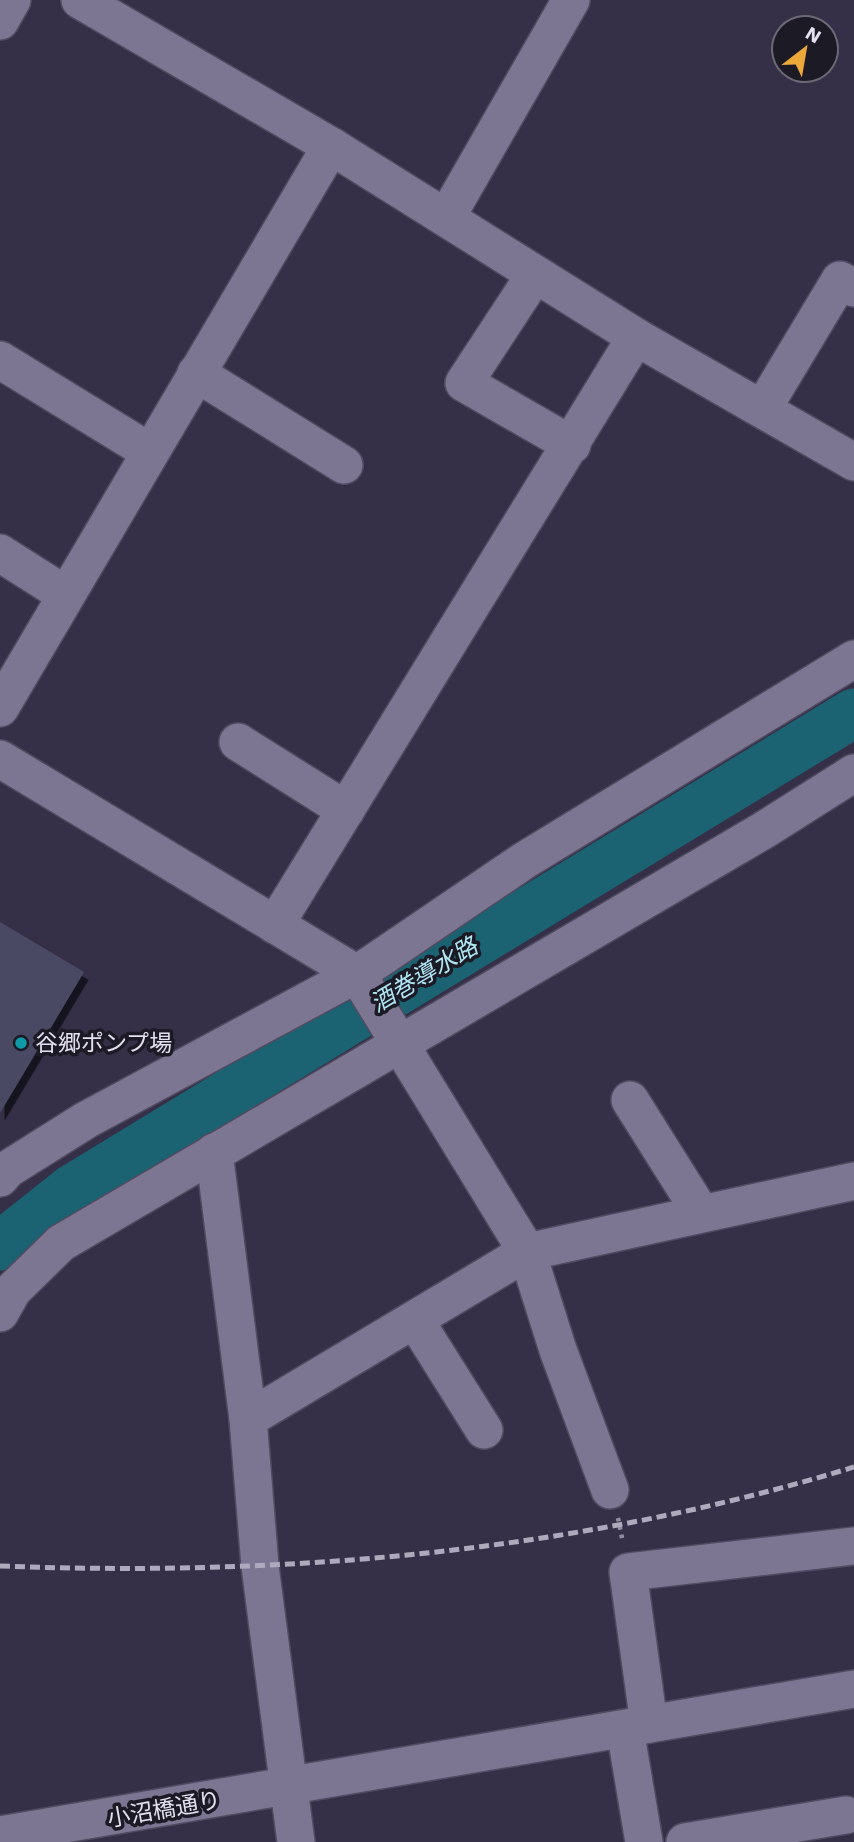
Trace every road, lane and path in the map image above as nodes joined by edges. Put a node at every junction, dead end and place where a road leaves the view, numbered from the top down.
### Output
1 (12, 0) edge
2 (571, 0) edge
3 (83, 1) edge
4 (0, 21) edge
5 (331, 146) junction
6 (446, 218) junction
7 (534, 276) junction
8 (854, 288) edge
9 (636, 337) junction
10 (0, 360) edge
11 (196, 373) junction
12 (763, 408) junction
13 (572, 444) junction
14 (150, 452) junction
15 (854, 462) edge
16 (344, 465) dead end
17 (0, 553) edge
18 (66, 595) junction
19 (854, 659) edge
20 (0, 708) edge
21 (238, 742) dead end
22 (0, 759) edge
23 (854, 773) edge
24 (346, 810) junction
25 (275, 925) junction
26 (362, 981) junction
27 (394, 1037) junction
28 (631, 1100) dead end
29 (214, 1152) junction
30 (0, 1178) edge
31 (854, 1181) edge
32 (701, 1213) junction
33 (527, 1252) junction
34 (0, 1313) edge
35 (415, 1320) junction
36 (248, 1419) junction
37 (484, 1430) dead end
38 (610, 1490) joint
39 (854, 1546) edge
40 (628, 1572) junction
41 (854, 1689) edge
42 (637, 1726) junction
43 (287, 1787) junction
44 (846, 1815) dead end
45 (775, 1834) edge
46 (0, 1835) edge
47 (296, 1842) edge
48 (644, 1842) edge
49 (685, 1842) edge

1 - 4 street
2 - 6 street
3 - 5 street
5 - 6 street
5 - 11 street
6 - 7 street
7 - 9 street
7 - 13 street
8 - 12 street
9 - 12 street
9 - 13 street
10 - 14 street
11 - 14 street
11 - 16 street
12 - 15 street
13 - 24 street
14 - 18 street
17 - 18 street
18 - 20 street
19 - 26 street
21 - 24 street
22 - 25 street
23 - 27 street
24 - 25 street
25 - 26 street
26 - 27 street
26 - 30 street
27 - 29 street
27 - 33 street
28 - 32 street
29 - 34 street
29 - 36 street
31 - 32 street
32 - 33 street
33 - 35 street
33 - 38 street
35 - 36 street
35 - 37 street
36 - 43 street
38 - 40 path
39 - 40 street
40 - 42 street
41 - 42 street, 小沼橋通り
42 - 43 street, 小沼橋通り
42 - 48 street
43 - 46 street, 小沼橋通り
43 - 47 street
44 - 45 street
45 - 49 street

